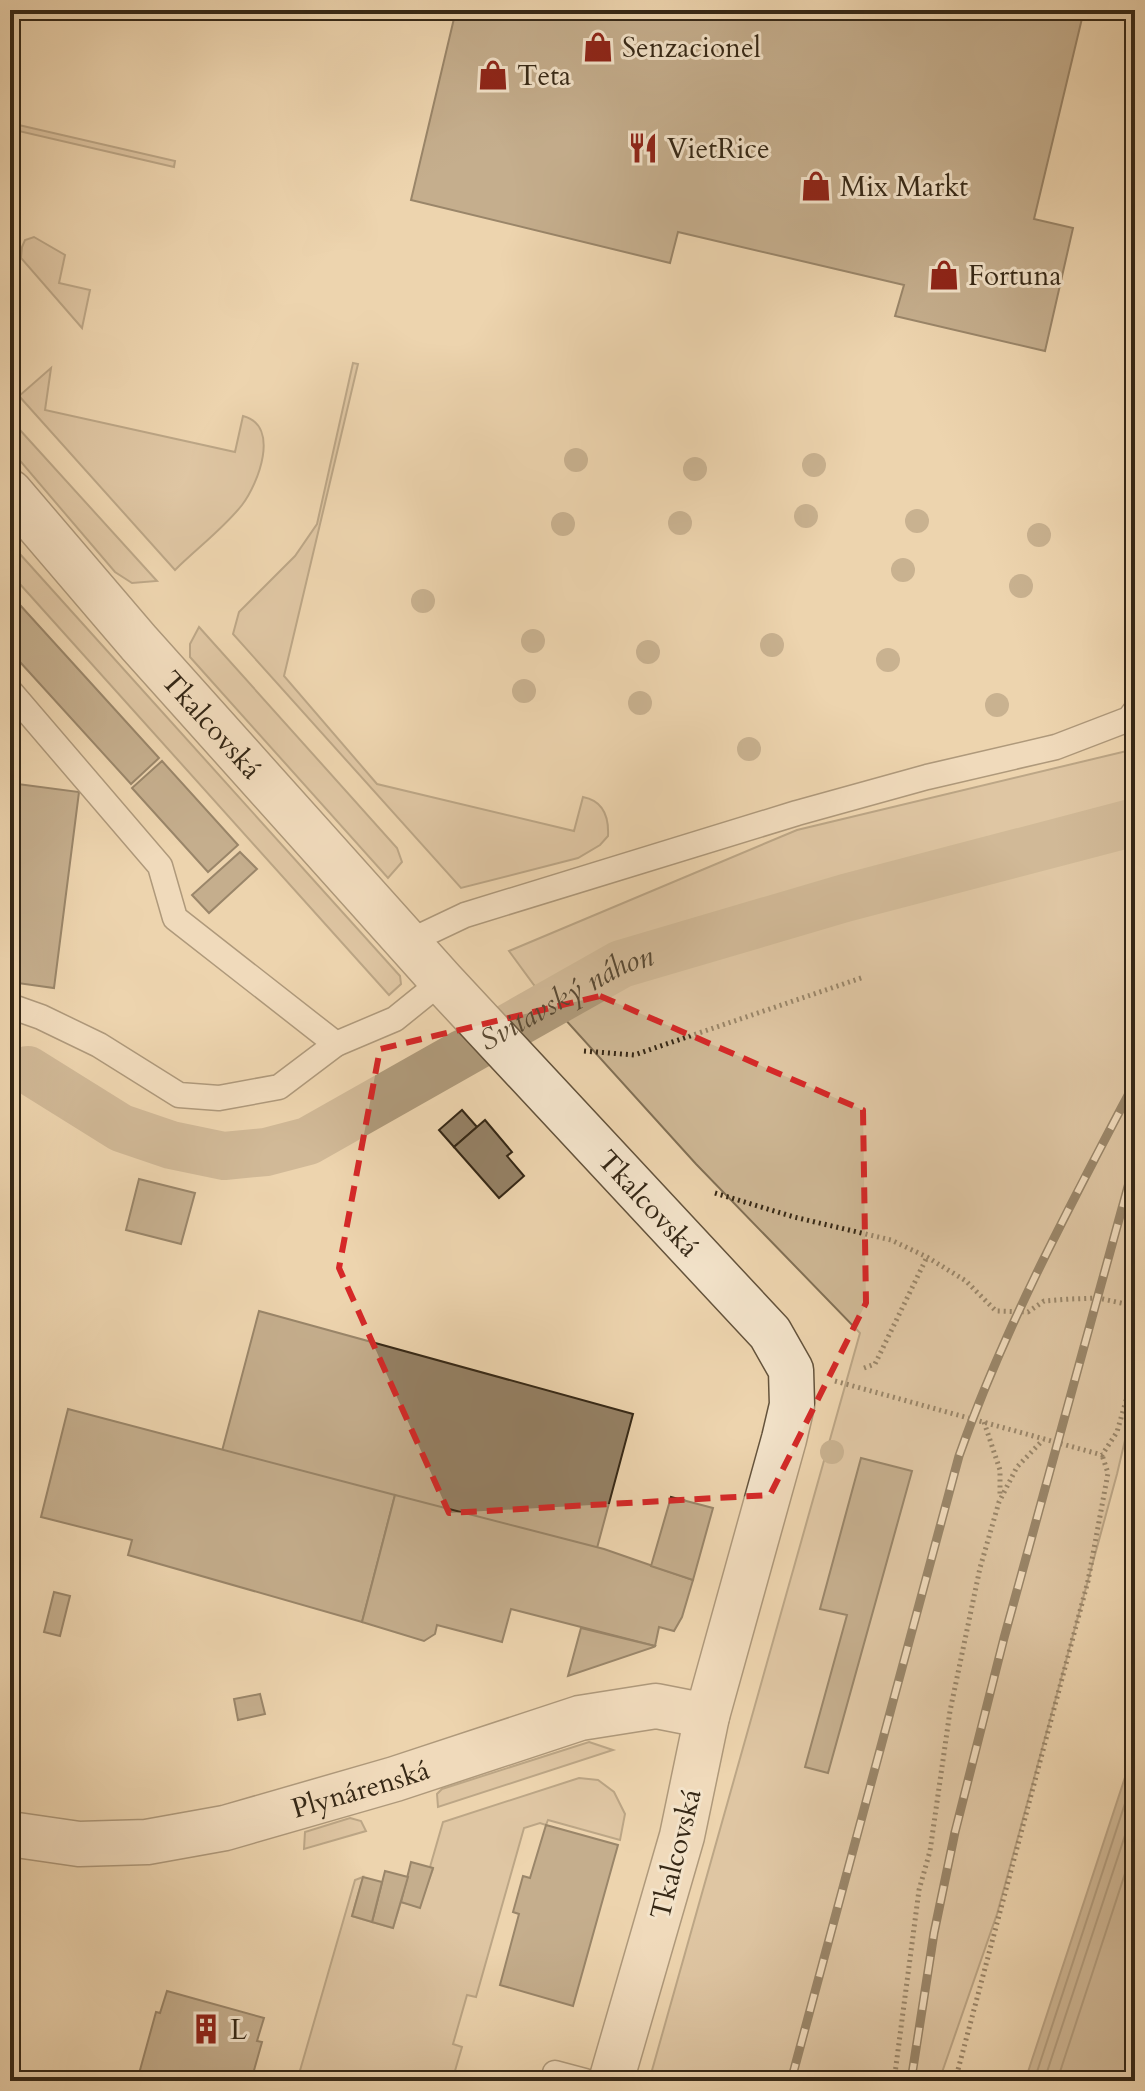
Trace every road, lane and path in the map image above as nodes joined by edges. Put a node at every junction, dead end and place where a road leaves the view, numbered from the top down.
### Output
1 (10, 492) edge
2 (10, 691) edge
3 (1135, 711) edge
4 (408, 942) junction
5 (864, 977) dead end
6 (442, 981) junction
7 (10, 1006) edge
8 (336, 1044) junction
9 (584, 1051) dead end
10 (715, 1193) dead end
11 (927, 1257) junction
12 (1135, 1306) edge
13 (864, 1368) dead end
14 (1135, 1369) edge
15 (791, 1370) junction
16 (984, 1421) junction
17 (1043, 1440) junction
18 (1102, 1455) junction
19 (999, 1502) junction
20 (707, 1716) junction
21 (10, 1834) edge
22 (555, 2073) dead end
23 (585, 2081) edge
24 (611, 2081) edge
25 (894, 2081) edge
26 (955, 2081) edge

1 - 4 street, Tkalcovská
2 - 8 lane
3 - 4 lane
4 - 6 street, Tkalcovská
5 - 9 path
6 - 8 lane
6 - 15 street, Tkalcovská
7 - 8 lane
10 - 11 path
11 - 12 path
11 - 13 path
14 - 18 path
15 - 16 path
15 - 20 street, Tkalcovská
16 - 17 path
16 - 19 path
17 - 18 path
17 - 19 path
18 - 26 path
19 - 25 path
20 - 21 street, Plynárenská
20 - 24 street, Tkalcovská
22 - 23 lane

